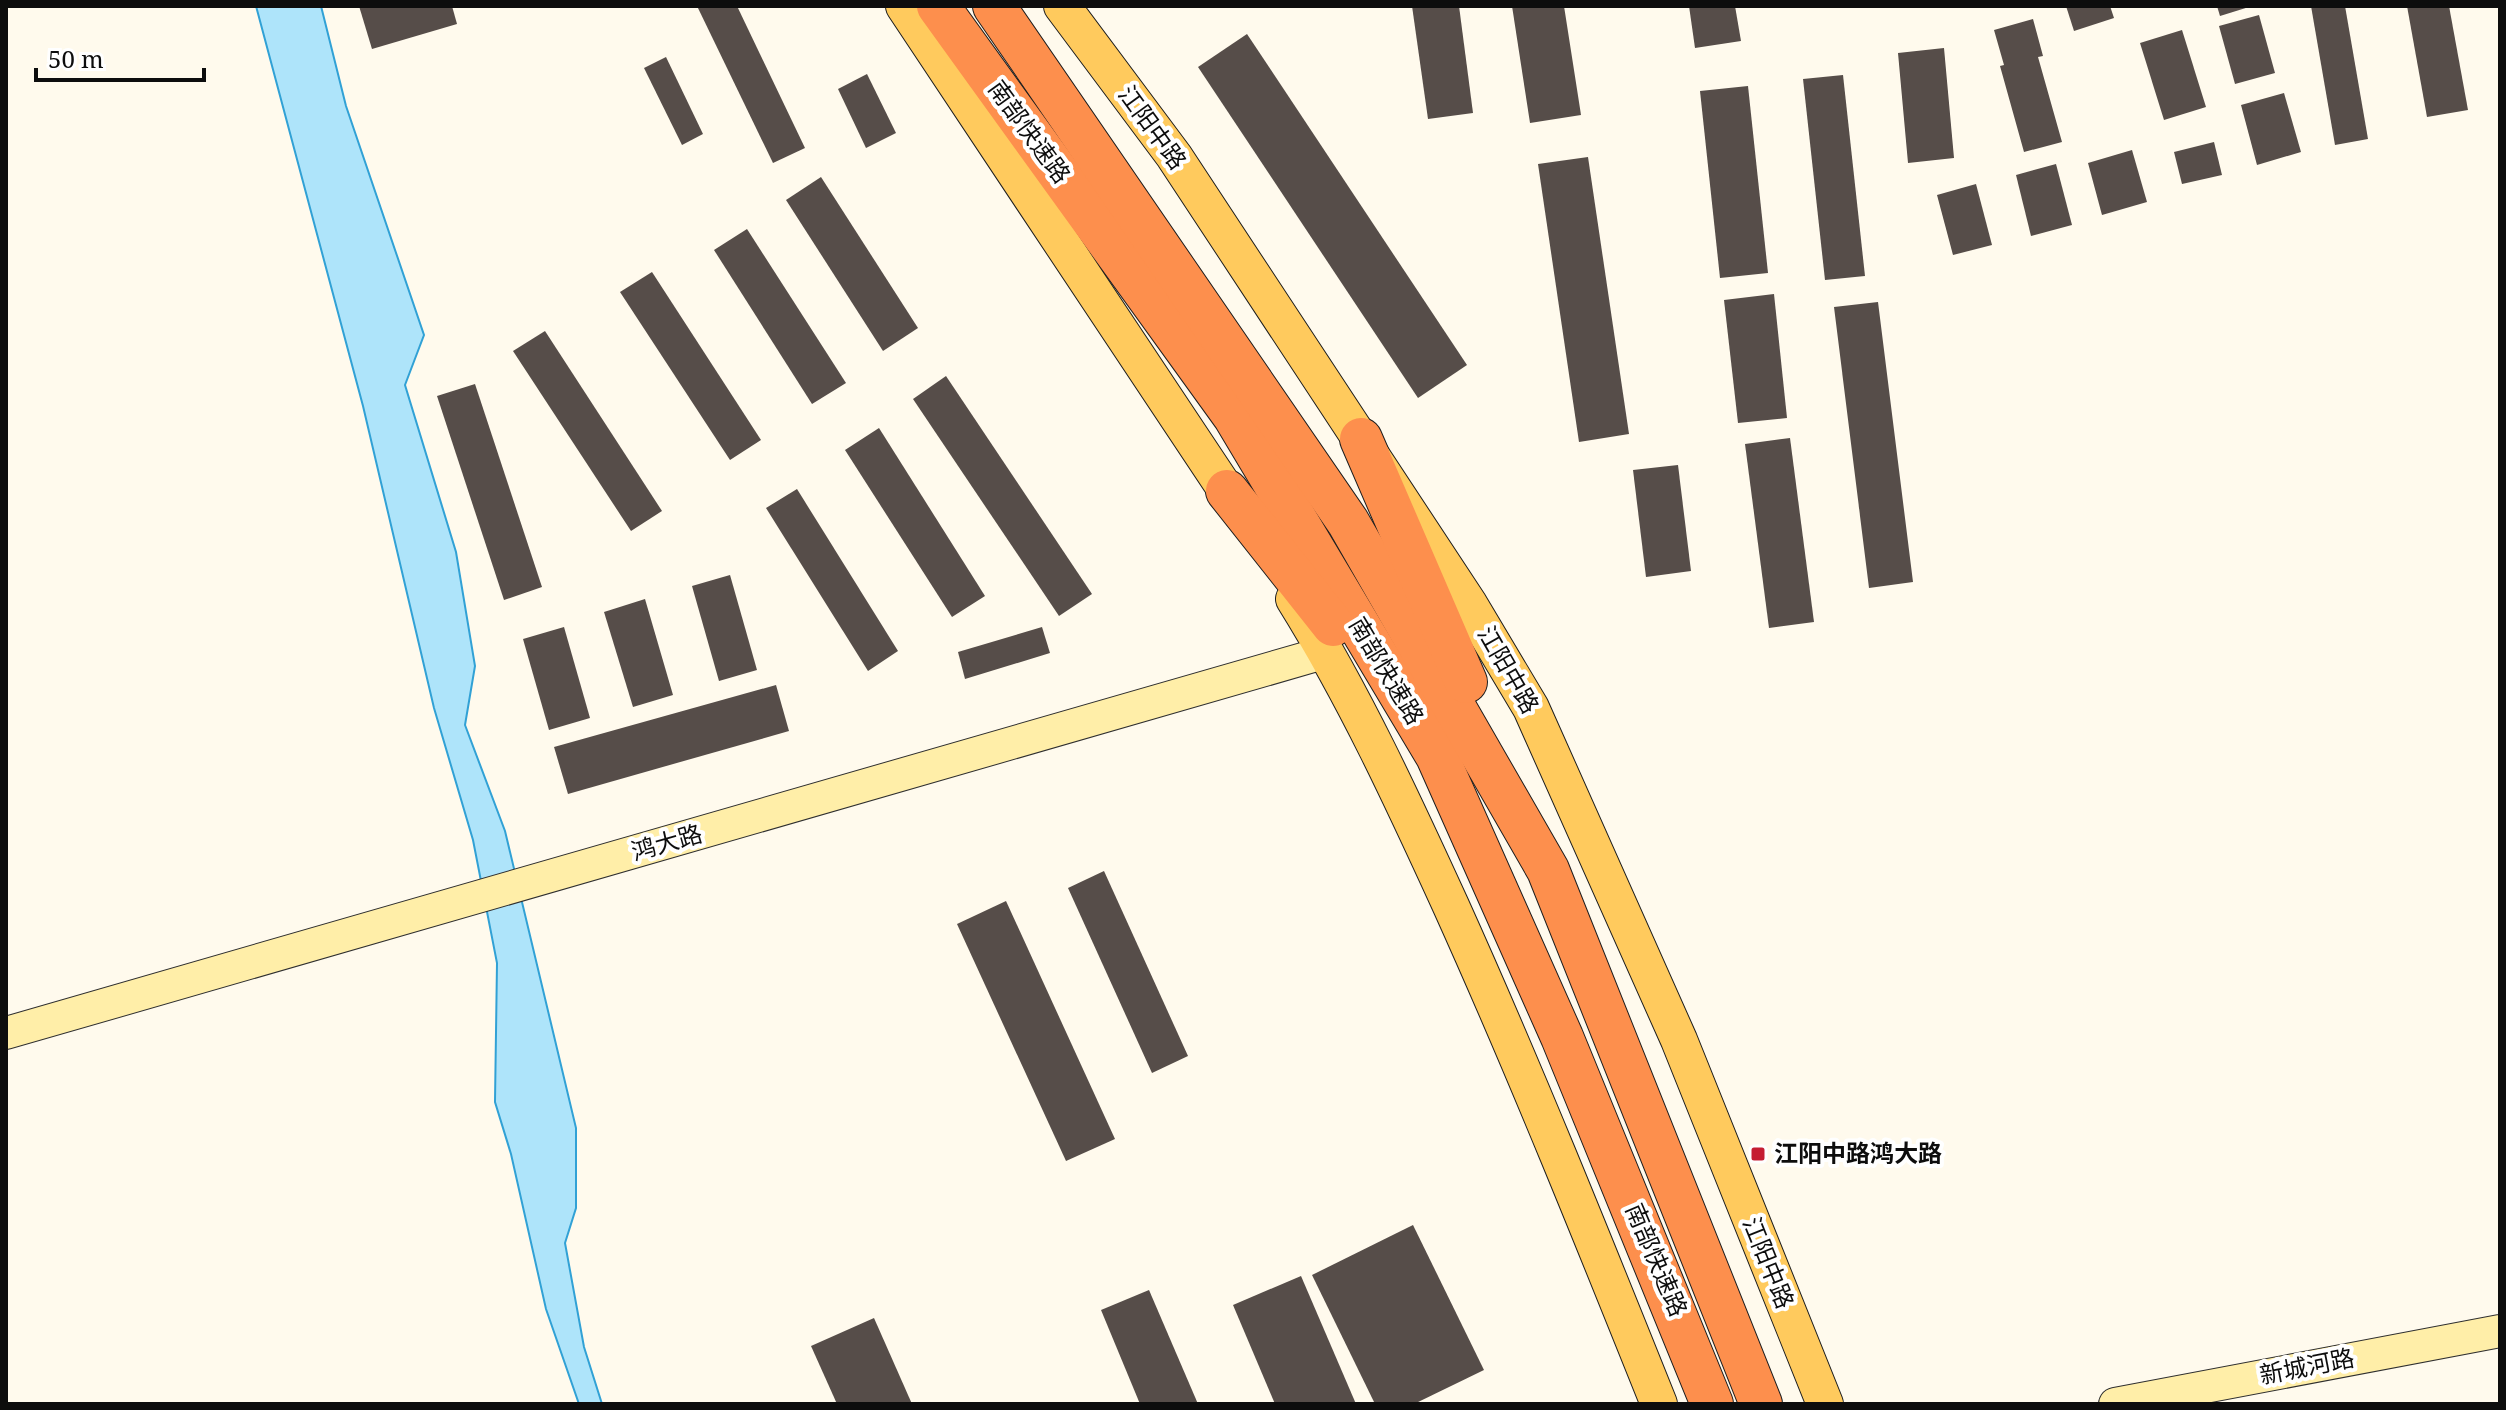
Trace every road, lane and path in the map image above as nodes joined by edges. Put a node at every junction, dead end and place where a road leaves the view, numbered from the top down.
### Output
1 (904, 6) edge
2 (938, 6) edge
3 (994, 6) edge
4 (1062, 6) edge
5 (1361, 439) junction
6 (1227, 491) junction
7 (1327, 652) junction
8 (1437, 756) junction
9 (1548, 870) junction
10 (6, 1033) edge
11 (2500, 1331) edge
12 (1659, 1404) edge
13 (1712, 1404) edge
14 (1761, 1404) edge
15 (1825, 1404) edge
16 (2115, 1404) edge

1 - 6 main road
2 - 8 highway, 南部快速路
3 - 9 highway, 南部快速路
4 - 5 main road, 江阳中路
5 - 9 highway
5 - 15 main road, 江阳中路
6 - 7 main road
6 - 8 highway
7 - 10 street, 鸿大路
7 - 12 main road
8 - 13 highway, 南部快速路
9 - 14 highway, 南部快速路
11 - 16 street, 新城河路

